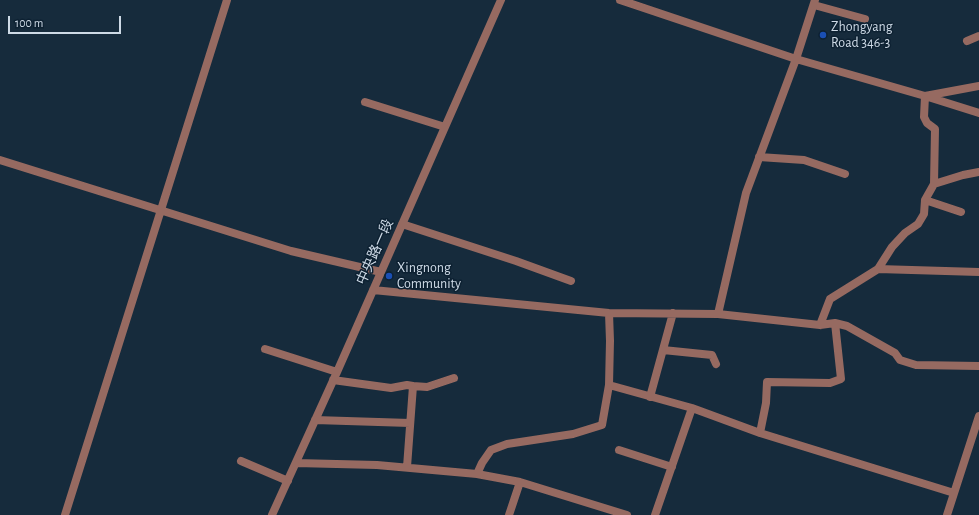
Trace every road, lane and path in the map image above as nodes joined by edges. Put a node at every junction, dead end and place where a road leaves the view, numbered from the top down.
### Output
1 (227, 0) edge
2 (501, 0) edge
3 (620, 0) edge
4 (815, 2) edge
5 (865, 19) dead end
6 (979, 36) edge
7 (967, 41) dead end
8 (796, 59) junction
9 (979, 86) edge
10 (925, 96) junction
11 (365, 102) dead end
12 (979, 113) edge
13 (445, 127) junction
14 (759, 157) junction
15 (0, 160) edge
16 (979, 172) edge
17 (845, 174) dead end
18 (934, 184) junction
19 (925, 200) junction
20 (159, 211) junction
21 (961, 212) dead end
22 (402, 224) junction
23 (878, 269) junction
24 (381, 272) junction
25 (979, 272) edge
26 (570, 282) dead end
27 (372, 290) junction
28 (609, 312) junction
29 (674, 313) junction
30 (718, 314) junction
31 (835, 323) junction
32 (820, 324) junction
33 (265, 349) dead end
34 (663, 350) junction
35 (716, 364) dead end
36 (979, 366) edge
37 (337, 372) junction
38 (454, 378) dead end
39 (333, 380) junction
40 (609, 384) junction
41 (413, 386) junction
42 (650, 397) junction
43 (692, 408) junction
44 (979, 416) edge
45 (315, 420) junction
46 (410, 423) junction
47 (760, 433) junction
48 (619, 450) dead end
49 (241, 460) dead end
50 (296, 463) junction
51 (672, 466) junction
52 (407, 467) junction
53 (477, 474) junction
54 (288, 480) junction
55 (520, 482) junction
56 (954, 493) junction
57 (65, 515) edge
58 (272, 515) edge
59 (509, 515) edge
60 (627, 515) edge
61 (655, 515) edge
62 (947, 515) edge

1 - 20 street
2 - 13 street, 中央路一段
3 - 8 street
4 - 5 street
4 - 8 street
6 - 7 street
8 - 10 street
8 - 14 street
9 - 10 street
10 - 12 street
10 - 18 street
11 - 13 street
13 - 22 street, 中央路一段
14 - 17 street
14 - 30 street
15 - 20 street
16 - 18 street
18 - 19 street
19 - 21 street
19 - 23 street
20 - 24 street
20 - 57 street
22 - 24 street, 中央路一段
22 - 26 street
23 - 25 street
23 - 32 street
24 - 27 street, 中央路一段
27 - 28 street
27 - 37 street, 中央路一段
28 - 29 street
28 - 40 street
29 - 30 street
29 - 34 street
30 - 32 street
31 - 32 street
31 - 36 street
31 - 47 street
33 - 37 street
34 - 35 street
34 - 42 street
37 - 39 street, 中央路一段
38 - 41 street
39 - 41 street
39 - 45 street, 中央路一段
40 - 42 street
40 - 53 street
41 - 46 street
42 - 43 street
43 - 47 street
43 - 51 street
44 - 56 street
45 - 46 street
45 - 50 street, 中央路一段
46 - 52 street
47 - 56 street
48 - 51 street
49 - 54 street
50 - 52 street
50 - 54 street, 中央路一段
51 - 61 street
52 - 53 street
53 - 55 street
54 - 58 street, 中央路一段
55 - 59 street
55 - 60 street
56 - 62 street

